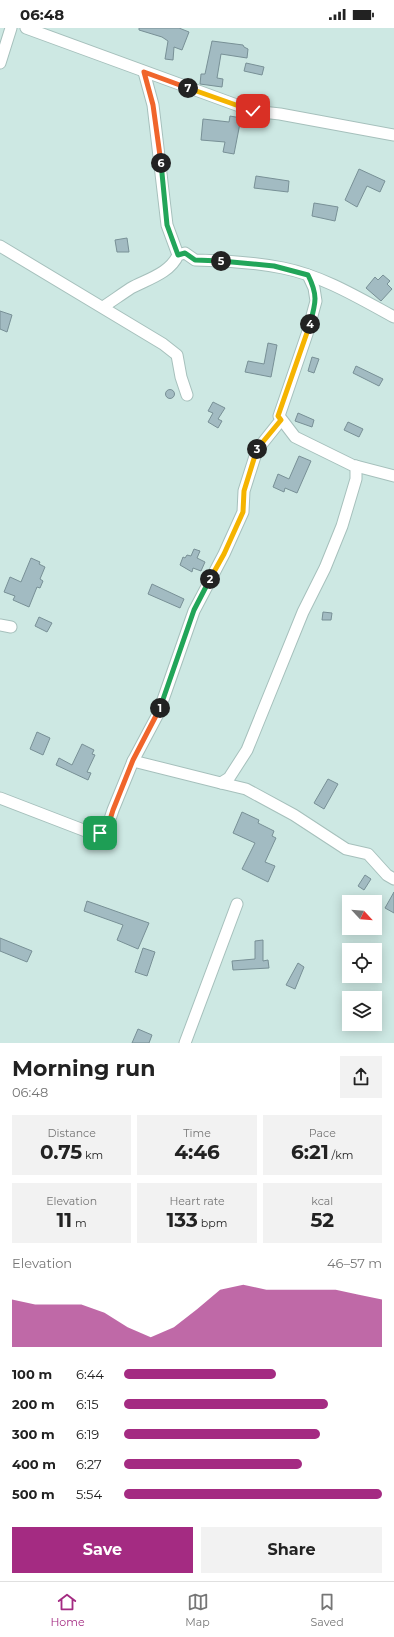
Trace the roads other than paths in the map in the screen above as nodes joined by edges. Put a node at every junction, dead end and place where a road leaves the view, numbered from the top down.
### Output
1 (11, 28) edge
2 (26, 28) edge
3 (0, 62) edge
4 (144, 72) junction
5 (394, 135) edge
6 (0, 246) edge
7 (178, 255) junction
8 (308, 275) junction
9 (103, 307) junction
10 (394, 317) edge
11 (187, 395) dead end
12 (281, 420) junction
13 (356, 466) junction
14 (394, 476) edge
15 (133, 760) junction
16 (221, 782) junction
17 (0, 798) edge
18 (394, 879) edge
19 (238, 904) dead end
20 (185, 1043) edge

1 - 3 street
2 - 4 street
4 - 5 street
4 - 7 street
6 - 9 street
7 - 8 street
7 - 9 street
8 - 10 street
8 - 12 street
9 - 11 street
12 - 13 street
12 - 15 street
13 - 14 street
13 - 16 street
15 - 16 street
15 - 17 street
16 - 18 street
19 - 20 street

